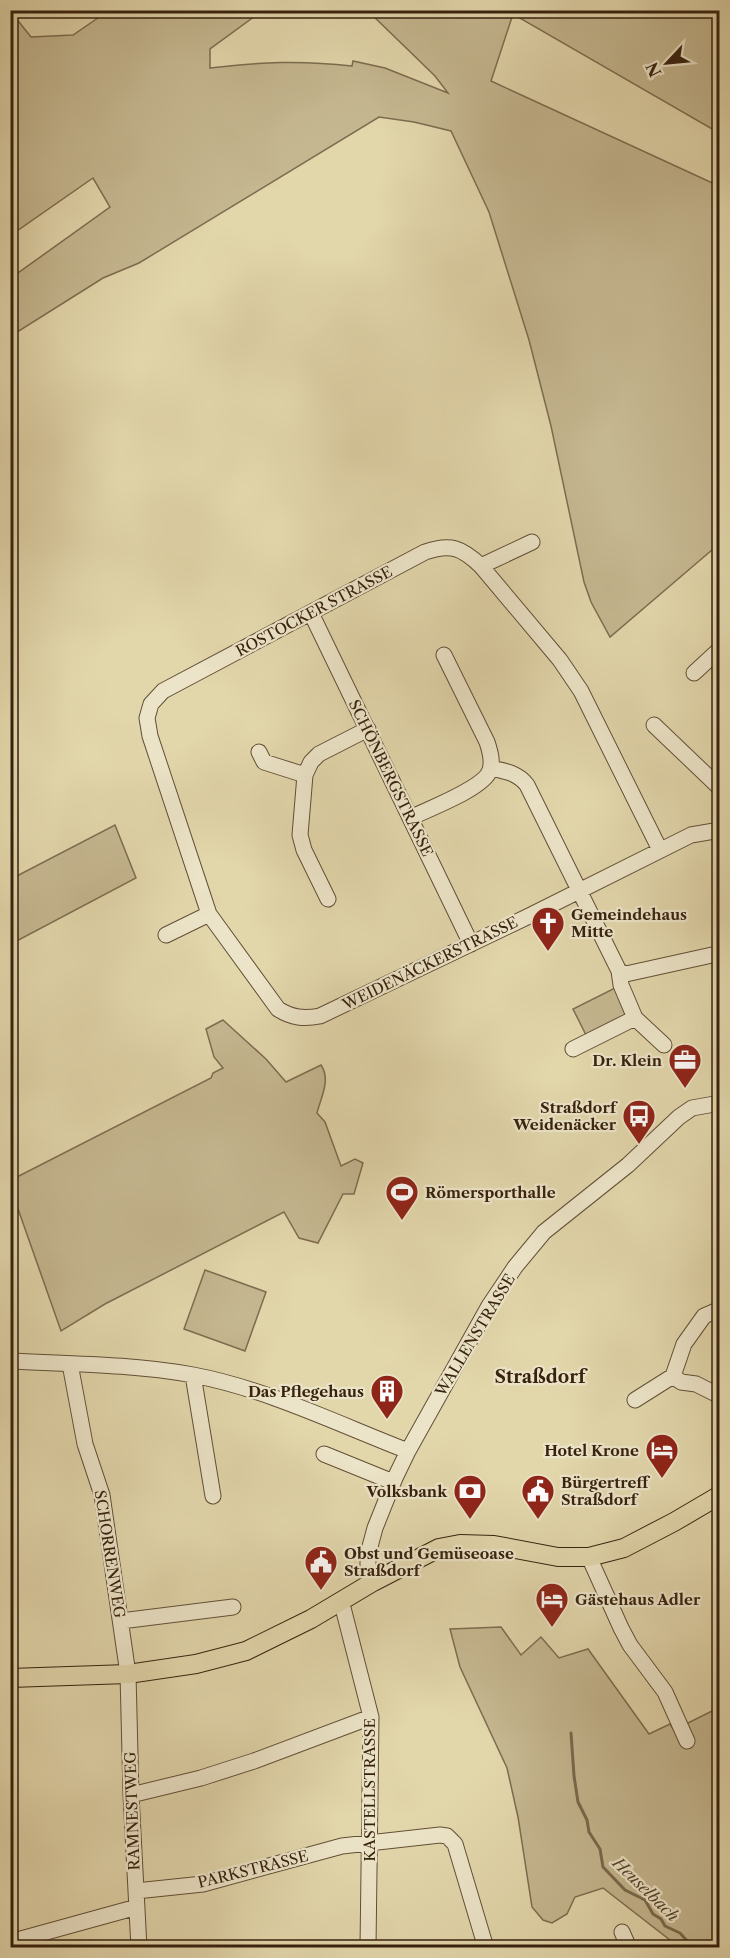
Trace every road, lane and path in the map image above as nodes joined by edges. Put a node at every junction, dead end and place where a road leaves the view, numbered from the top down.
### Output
1 (532, 542) dead end
2 (481, 566) junction
3 (311, 614) junction
4 (720, 649) edge
5 (444, 655) dead end
6 (694, 673) dead end
7 (151, 704) joint
8 (654, 726) dead end
9 (368, 729) junction
10 (259, 752) dead end
11 (491, 768) junction
12 (305, 775) junction
13 (720, 788) edge
14 (410, 818) junction
15 (720, 830) edge
16 (660, 850) junction
17 (579, 891) junction
18 (328, 899) dead end
19 (208, 914) junction
20 (166, 935) dead end
21 (471, 944) junction
22 (712, 955) dead end
23 (619, 971) junction
24 (635, 1018) junction
25 (664, 1045) dead end
26 (573, 1049) dead end
27 (720, 1102) edge
28 (720, 1309) edge
29 (10, 1361) edge
30 (70, 1364) junction
31 (193, 1375) junction
32 (673, 1376) junction
33 (720, 1396) edge
34 (635, 1400) dead end
35 (408, 1451) junction
36 (324, 1454) dead end
37 (393, 1482) junction
38 (213, 1496) dead end
39 (718, 1497) edge
40 (589, 1557) junction
41 (373, 1582) junction
42 (341, 1600) junction
43 (233, 1607) dead end
44 (121, 1621) junction
45 (128, 1674) junction
46 (10, 1678) edge
47 (371, 1717) junction
48 (687, 1741) dead end
49 (131, 1795) junction
50 (369, 1844) junction
51 (136, 1891) junction
52 (137, 1907) junction
53 (622, 1932) dead end
54 (10, 1942) edge
55 (139, 1947) edge
56 (368, 1947) edge
57 (486, 1947) edge
58 (629, 1947) edge

1 - 2 street
2 - 3 street, ROSTOCKER STRASSE
2 - 16 street, ROSTOCKER STRASSE
3 - 7 street, ROSTOCKER STRASSE
3 - 9 street, SCHÖNBERGSTRASSE
4 - 6 street
5 - 11 street
7 - 19 street, WEIDENÄCKERSTRASSE
8 - 13 street
9 - 12 street
9 - 14 street, SCHÖNBERGSTRASSE
10 - 12 street
11 - 14 street
11 - 17 street
12 - 18 street
14 - 21 street, SCHÖNBERGSTRASSE
15 - 16 street, WEIDENÄCKERSTRASSE
16 - 17 street, WEIDENÄCKERSTRASSE
17 - 21 street, WEIDENÄCKERSTRASSE
17 - 23 street
19 - 20 street
19 - 21 street, WEIDENÄCKERSTRASSE
22 - 23 street
23 - 24 street
24 - 25 street
24 - 26 street
27 - 35 street, WALLENSTRASSE
28 - 32 street
29 - 30 street
30 - 31 street
30 - 44 street, SCHORRENWEG
31 - 35 street
31 - 38 street
32 - 33 street
32 - 34 street
35 - 37 street, WALLENSTRASSE
36 - 37 street
37 - 41 street, WALLENSTRASSE
39 - 40 main road
40 - 41 main road
40 - 48 street
41 - 42 main road
42 - 45 main road
42 - 47 street, KASTELLSTRASSE
43 - 44 street
44 - 45 street, SCHORRENWEG
45 - 46 main road
45 - 49 street, RAMNESTWEG
47 - 49 street
47 - 50 street, KASTELLSTRASSE
49 - 51 street, RAMNESTWEG
50 - 51 street, PARKSTRASSE
50 - 56 street, KASTELLSTRASSE
50 - 57 street, PARKSTRASSE
51 - 52 street, RAMNESTWEG
52 - 54 street
52 - 55 street, RAMNESTWEG
53 - 58 street

